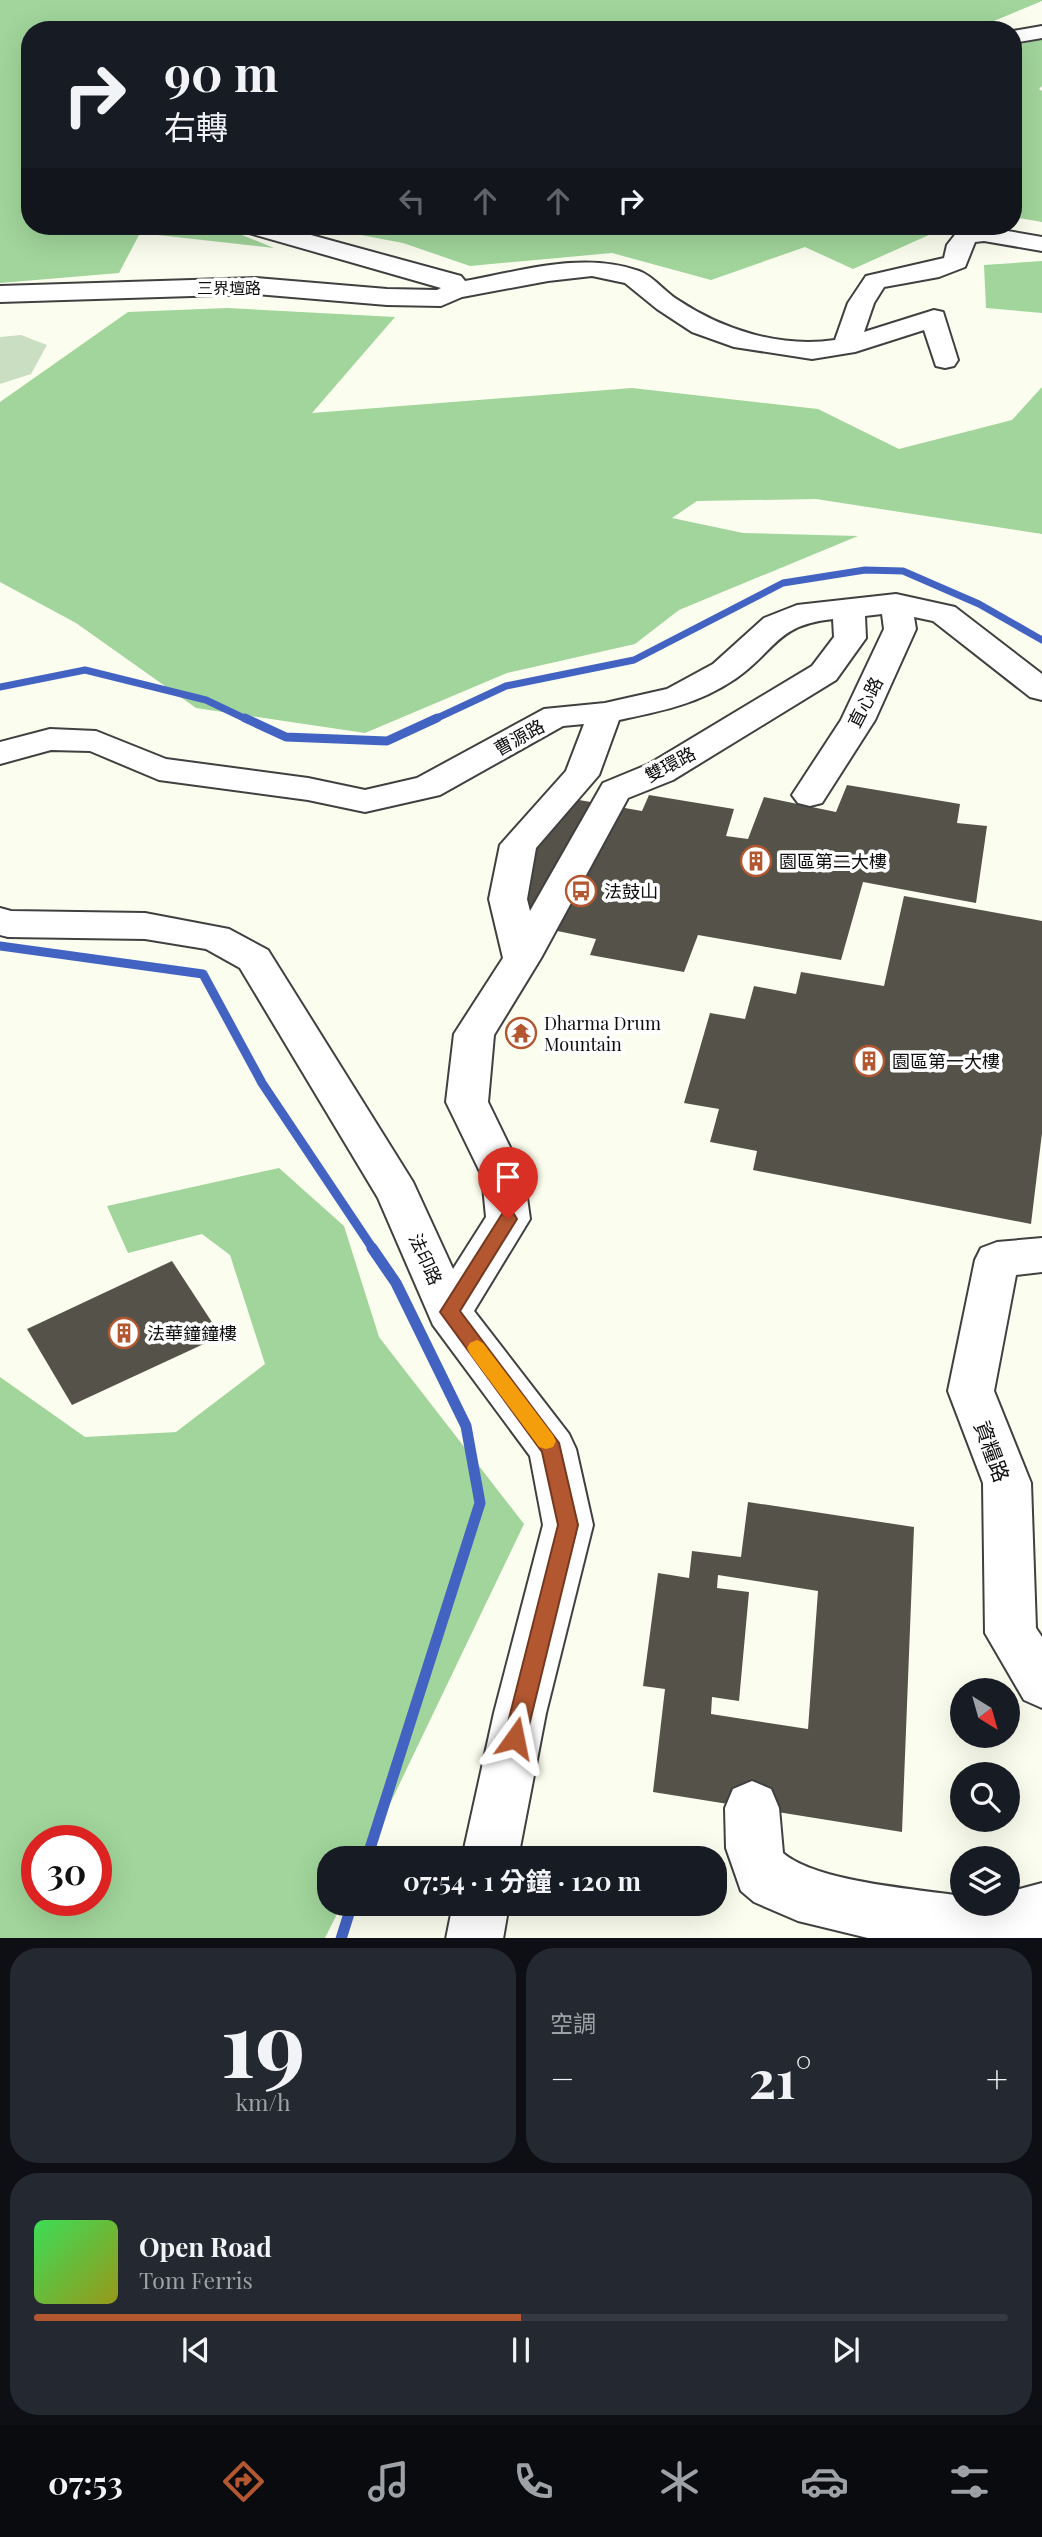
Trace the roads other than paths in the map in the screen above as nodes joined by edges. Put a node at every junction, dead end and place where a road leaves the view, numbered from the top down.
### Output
1 (1042, 32) edge
2 (1022, 35) edge
3 (284, 235) edge
4 (976, 235) edge
5 (990, 235) edge
6 (1042, 244) edge
7 (456, 291) junction
8 (0, 294) edge
9 (846, 346) junction
10 (945, 360) dead end
11 (896, 603) junction
12 (849, 608) junction
13 (1042, 690) edge
14 (605, 713) junction
15 (0, 753) edge
16 (582, 775) junction
17 (643, 780) junction
18 (810, 795) dead end
19 (0, 920) edge
20 (522, 958) junction
21 (1042, 1255) edge
22 (449, 1312) junction
23 (1042, 1683) edge
24 (752, 1808) dead end
25 (492, 1846) edge
26 (1042, 1911) edge
27 (479, 1916) edge
28 (975, 1933) edge
29 (474, 1938) edge

1 - 2 street
3 - 7 street
4 - 9 street
5 - 6 street
7 - 8 street, 三界壇路
7 - 9 street, 三界壇路
9 - 10 street, 三界壇路
11 - 12 street, 曹源路
11 - 13 street, 曹源路
11 - 18 street, 直心路
12 - 14 street, 曹源路
12 - 17 street, 雙環路
14 - 15 street, 曹源路
14 - 16 street
16 - 17 street
16 - 20 street
17 - 20 street, 雙環路
19 - 22 street, 法印路
20 - 22 street, 雙環路
21 - 23 street, 資糧路
22 - 25 street, 法印路
24 - 28 street
26 - 28 street
27 - 29 street

